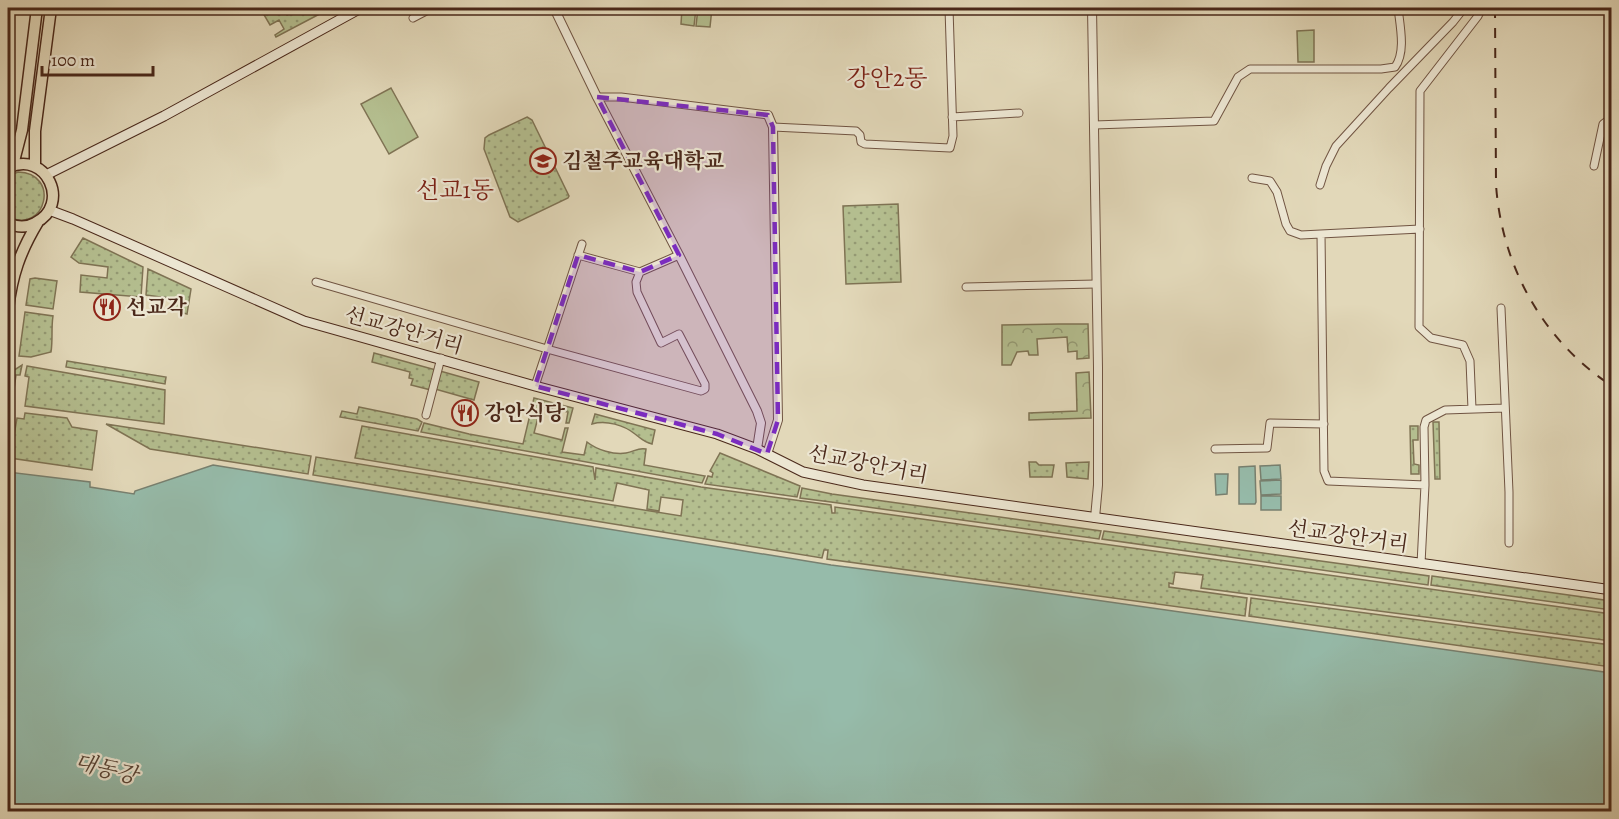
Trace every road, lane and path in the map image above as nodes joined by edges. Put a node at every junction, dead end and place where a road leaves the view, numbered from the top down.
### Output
1 (37, 8) edge
2 (51, 8) edge
3 (361, 8) edge
4 (432, 8) edge
5 (554, 8) edge
6 (949, 8) edge
7 (1092, 8) edge
8 (1398, 8) edge
9 (1464, 8) edge
10 (1482, 8) edge
11 (413, 18) dead end
12 (597, 97) junction
13 (1019, 113) dead end
14 (768, 115) joint
15 (952, 117) junction
16 (1611, 117) edge
17 (1094, 124) junction
18 (773, 127) junction
19 (10, 166) edge
20 (35, 166) junction
21 (1594, 166) dead end
22 (46, 175) junction
23 (1252, 178) dead end
24 (1320, 185) dead end
25 (49, 210) junction
26 (38, 222) junction
27 (8, 223) edge
28 (1420, 229) junction
29 (1320, 234) junction
30 (8, 242) edge
31 (582, 244) dead end
32 (578, 255) junction
33 (679, 255) junction
34 (640, 272) junction
35 (12, 279) junction
36 (316, 282) dead end
37 (1096, 284) junction
38 (966, 287) dead end
39 (1501, 308) dead end
40 (8, 309) edge
41 (547, 350) junction
42 (441, 358) junction
43 (535, 386) junction
44 (1505, 408) junction
45 (1472, 409) junction
46 (426, 415) dead end
47 (1324, 424) junction
48 (757, 449) junction
49 (1215, 449) dead end
50 (767, 454) junction
51 (1425, 485) junction
52 (1095, 518) junction
53 (1509, 543) dead end
54 (1421, 564) junction
55 (1611, 590) edge

1 - 19 main road
2 - 20 main road
3 - 22 main road
4 - 11 street
5 - 12 street
6 - 15 street
7 - 17 street
8 - 17 street
9 - 24 street
10 - 28 street
12 - 14 street
12 - 33 street
13 - 15 street
14 - 18 street
15 - 18 street
16 - 21 street
17 - 37 street
18 - 50 street
19 - 20 main road
20 - 22 main road
22 - 25 main road
23 - 29 street
25 - 26 main road
25 - 42 main road, 선교강안거리
26 - 27 main road
26 - 35 main road
28 - 29 street
28 - 45 street
29 - 47 street
30 - 35 main road
31 - 32 street
32 - 34 street
32 - 41 street
33 - 34 street
33 - 48 street
34 - 41 street
35 - 40 main road
36 - 41 street
37 - 38 street
37 - 52 street
39 - 44 street
41 - 43 street
42 - 43 main road, 선교강안거리
42 - 46 street
43 - 48 main road, 선교강안거리
44 - 45 street
44 - 53 street
45 - 51 street
47 - 49 street
47 - 51 street
48 - 50 main road, 선교강안거리
50 - 52 main road, 선교강안거리
51 - 54 street
52 - 54 main road, 선교강안거리
54 - 55 main road, 선교강안거리

